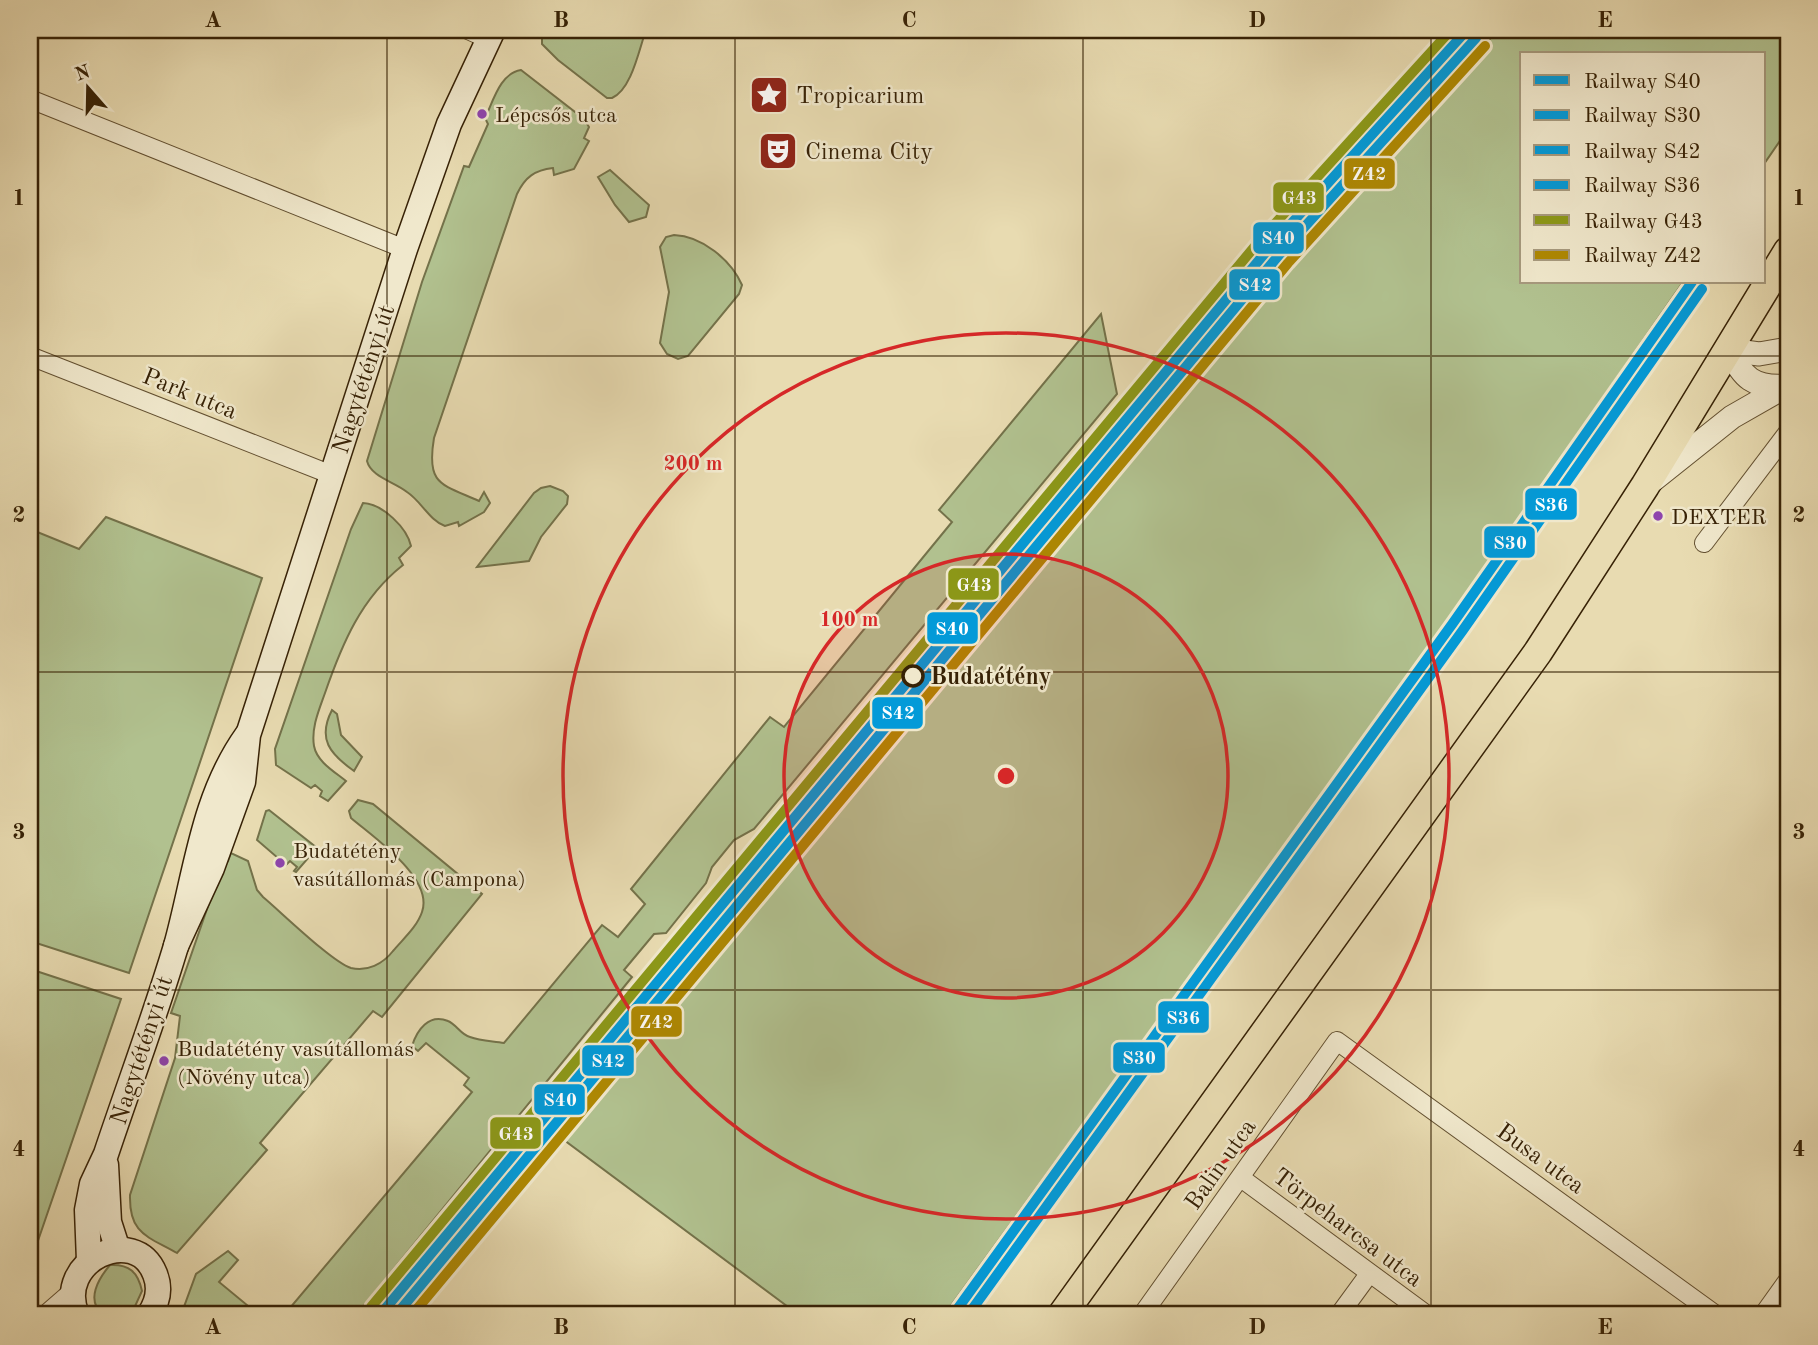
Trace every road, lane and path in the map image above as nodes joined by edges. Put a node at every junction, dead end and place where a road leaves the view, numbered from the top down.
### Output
1 (483, 33) edge
2 (30, 99) edge
3 (405, 249) junction
4 (1788, 251) edge
5 (1788, 349) edge
6 (1730, 350) junction
7 (30, 356) edge
8 (1787, 386) edge
9 (1788, 432) edge
10 (332, 475) junction
11 (1645, 486) junction
12 (1704, 543) dead end
13 (1337, 1041) joint
14 (106, 1154) junction
15 (1241, 1178) junction
16 (118, 1250) junction
17 (89, 1261) junction
18 (1369, 1274) junction
19 (1788, 1280) edge
20 (75, 1305) edge
21 (49, 1315) edge
22 (149, 1315) edge
23 (1062, 1315) edge
24 (1142, 1315) edge
25 (1339, 1315) edge
26 (1427, 1315) edge
27 (1716, 1315) edge
28 (1763, 1315) edge

1 - 3 main road, Nagytétényi út
2 - 3 street
3 - 10 main road, Nagytétényi út
4 - 6 main road
5 - 6 street
6 - 8 street
6 - 11 main road
7 - 10 street, Park utca
8 - 11 street
9 - 12 street
10 - 14 main road, Nagytétényi út
11 - 23 main road
13 - 15 street, Balin utca
13 - 27 street, Busa utca
14 - 16 main road, Nagytétényi út
14 - 17 main road, Nagytétényi út
15 - 18 street, Törpeharcsa utca
15 - 24 street, Balin utca
16 - 17 main road
16 - 22 main road
17 - 20 main road
18 - 25 street
18 - 26 street, Törpeharcsa utca
19 - 28 street
20 - 21 street

